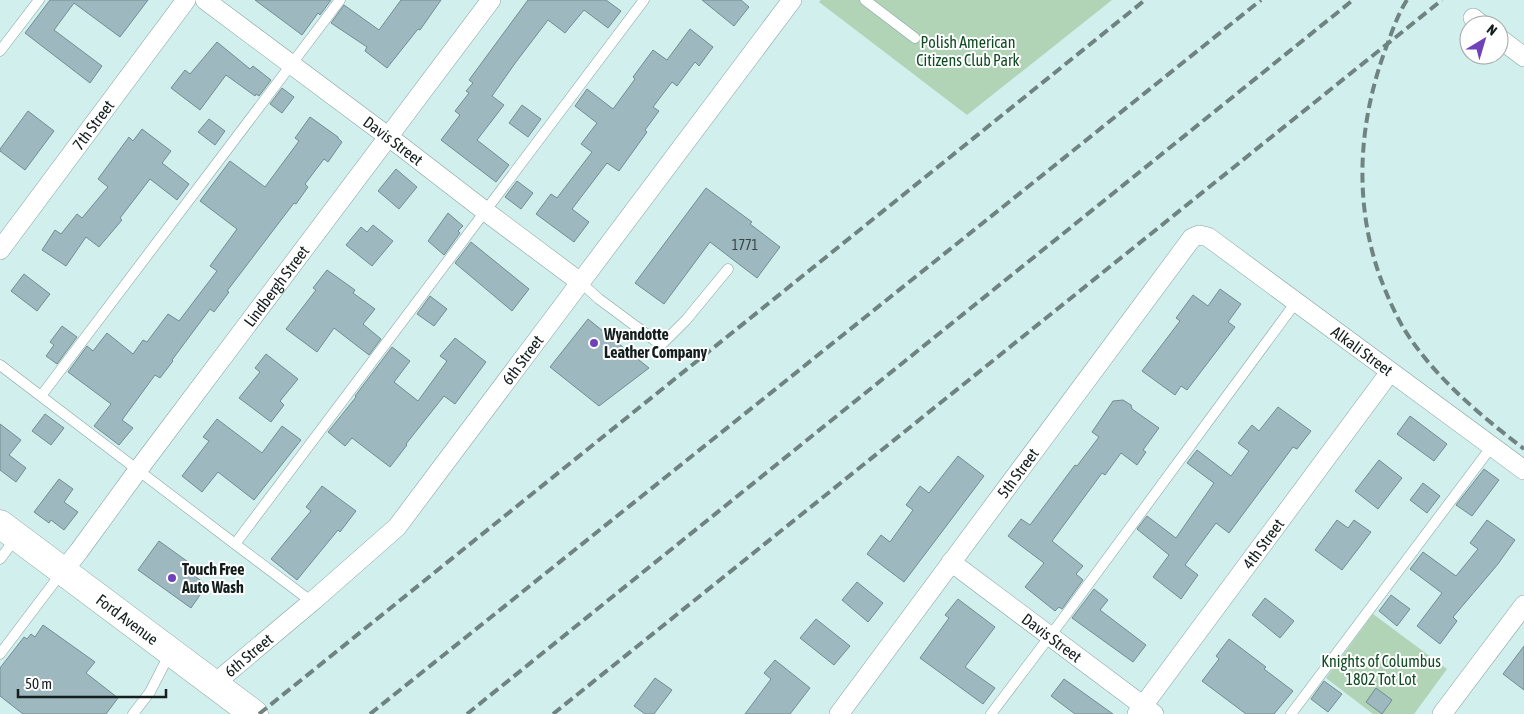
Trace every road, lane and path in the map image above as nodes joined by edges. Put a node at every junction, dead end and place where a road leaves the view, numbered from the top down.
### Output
1 (38, 0) edge
2 (186, 0) edge
3 (205, 0) edge
4 (340, 0) edge
5 (491, 0) edge
6 (644, 0) edge
7 (792, 0) edge
8 (865, 0) edge
9 (915, 38) dead end
10 (1509, 46) edge
11 (0, 51) edge
12 (1524, 57) edge
13 (292, 66) junction
14 (389, 137) junction
15 (484, 211) junction
16 (1199, 235) joint
17 (0, 250) edge
18 (728, 270) dead end
19 (580, 282) junction
20 (1296, 302) junction
21 (0, 365) edge
22 (1390, 372) junction
23 (41, 396) junction
24 (1492, 446) junction
25 (138, 470) junction
26 (1524, 470) edge
27 (8, 531) edge
28 (235, 544) junction
29 (0, 560) edge
30 (951, 562) junction
31 (63, 571) junction
32 (312, 602) junction
33 (1524, 605) edge
34 (1050, 637) junction
35 (170, 651) junction
36 (0, 654) edge
37 (214, 684) junction
38 (1145, 711) edge
39 (133, 714) edge
40 (254, 714) edge
41 (839, 714) edge
42 (992, 714) edge
43 (1290, 714) edge
44 (1442, 714) edge

1 - 11 lane
2 - 17 street, 7th Street
3 - 13 street, Davis Street
4 - 13 lane
5 - 14 street, Lindbergh Street
6 - 15 lane
7 - 19 street, 6th Street
8 - 9 lane
10 - 12 street
13 - 14 street, Davis Street
13 - 23 lane
14 - 15 street, Davis Street
14 - 25 street, Lindbergh Street
15 - 19 street, Davis Street
15 - 28 lane
16 - 20 street, Alkali Street
16 - 30 street, 5th Street
18 - 19 lane
19 - 32 street, 6th Street
20 - 22 street, Alkali Street
20 - 34 lane
21 - 23 lane
22 - 24 street, Alkali Street
22 - 38 street, 4th Street
23 - 25 lane
24 - 26 street, Alkali Street
24 - 43 lane
25 - 28 lane
25 - 31 street, Lindbergh Street
27 - 29 lane
27 - 31 main road, Ford Avenue
28 - 32 lane
30 - 34 street, Davis Street
30 - 41 street, 5th Street
31 - 35 main road, Ford Avenue
31 - 36 lane
32 - 37 street, 6th Street
33 - 44 street
34 - 38 street, Davis Street
34 - 42 lane
35 - 37 main road, Ford Avenue
35 - 39 lane
37 - 40 main road, Ford Avenue

